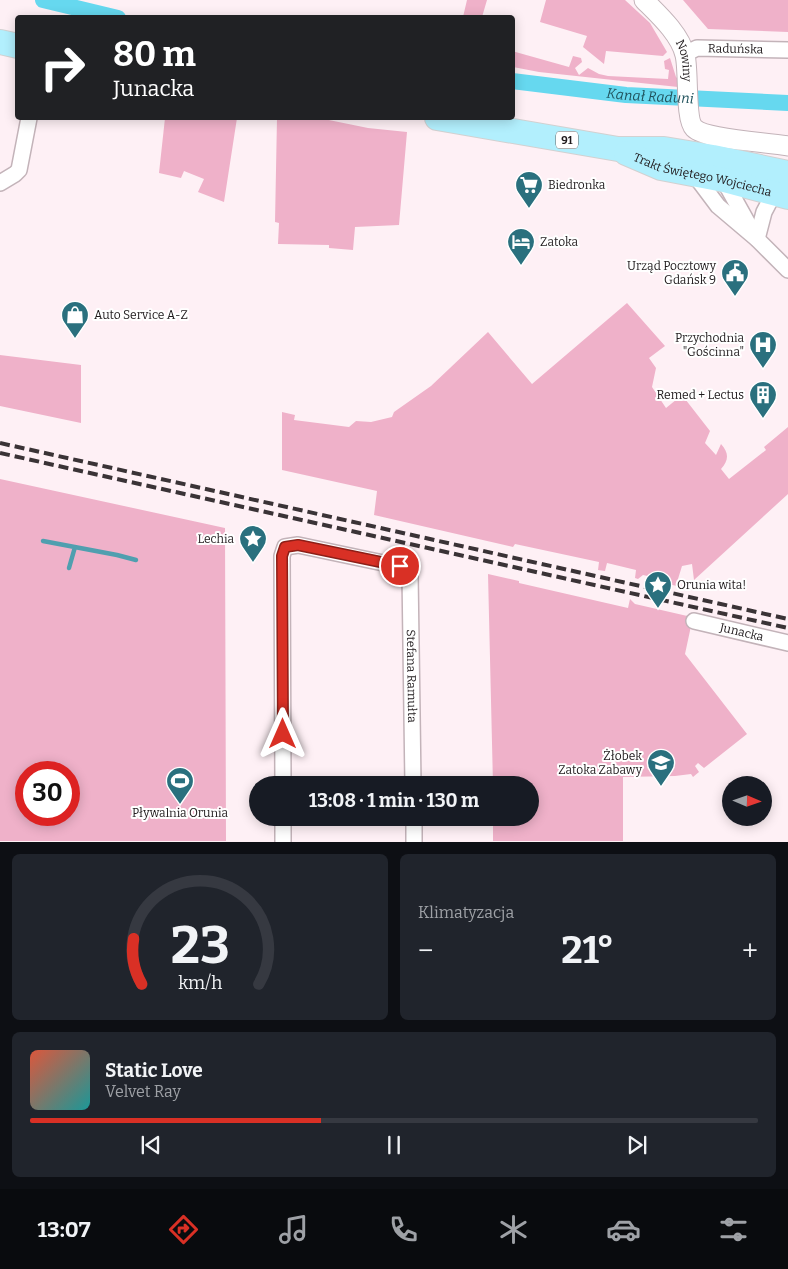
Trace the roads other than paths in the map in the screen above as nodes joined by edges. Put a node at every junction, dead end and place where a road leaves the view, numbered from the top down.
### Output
1 (644, 0) edge
2 (0, 42) edge
3 (15, 45) edge
4 (788, 50) edge
5 (685, 54) junction
6 (29, 120) edge
7 (448, 120) edge
8 (788, 146) edge
9 (618, 150) junction
10 (713, 156) junction
11 (788, 173) edge
12 (694, 174) junction
13 (724, 180) junction
14 (0, 183) edge
15 (781, 195) edge
16 (756, 239) junction
17 (788, 270) edge
18 (694, 621) dead end
19 (788, 644) edge
20 (283, 776) edge
21 (413, 776) edge
22 (283, 826) edge
23 (414, 826) edge
24 (283, 842) edge
25 (414, 842) edge

1 - 5 street, Nowiny
2 - 3 main road
4 - 5 street, Raduńska
5 - 8 street, Nowiny
6 - 14 street
7 - 9 main road, Trakt Świętego Wojciecha / 91
9 - 10 main road, Trakt Świętego Wojciecha / 91
9 - 12 main road, Trakt Świętego Wojciecha / 91
10 - 11 main road, Trakt Świętego Wojciecha / 91
10 - 13 street
12 - 13 main road, Trakt Świętego Wojciecha / 91
12 - 16 street
13 - 15 main road, Trakt Świętego Wojciecha / 91
13 - 16 street
15 - 16 street
16 - 17 street
18 - 19 street, Junacka
20 - 21 street, Stefana Ramułta
22 - 24 street
23 - 25 street

